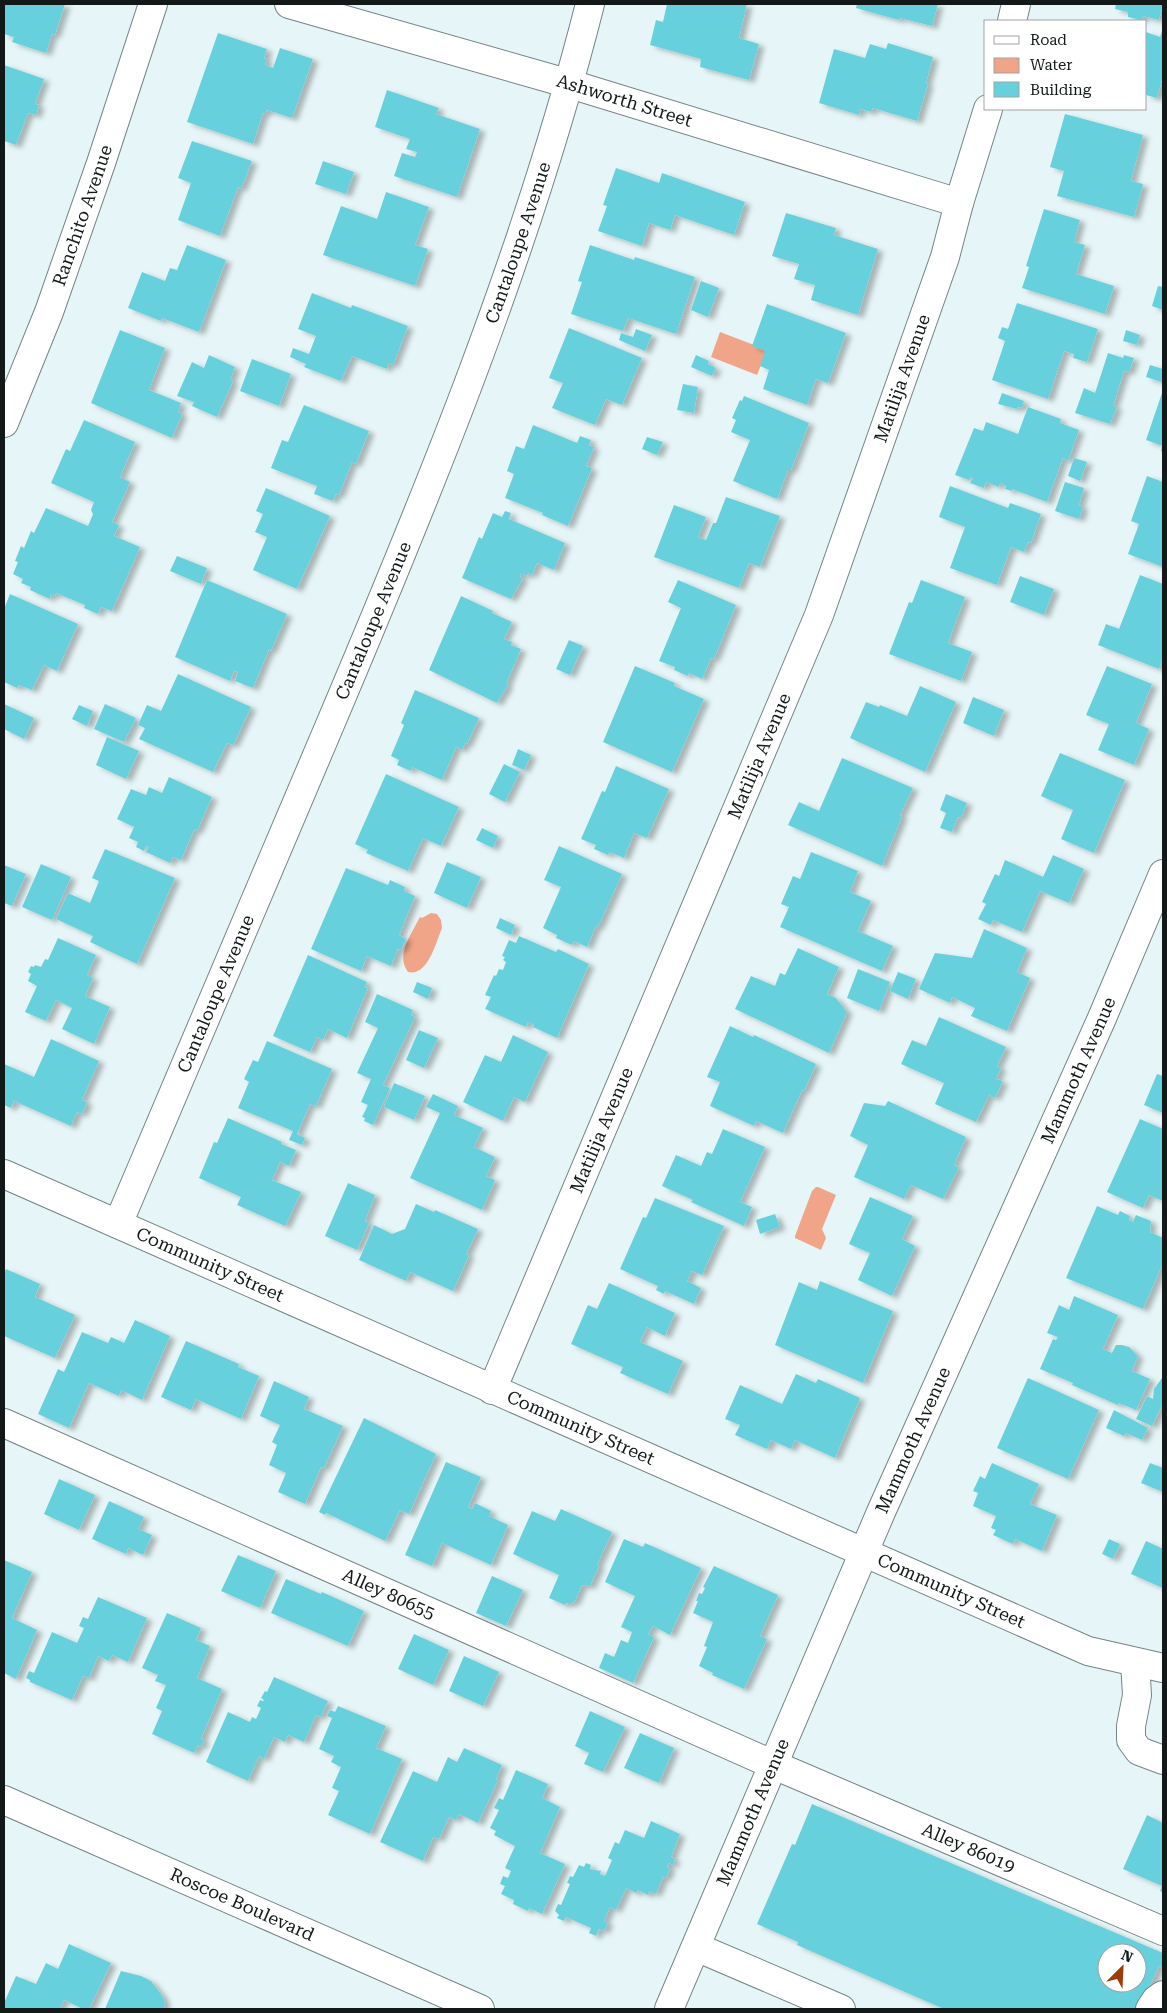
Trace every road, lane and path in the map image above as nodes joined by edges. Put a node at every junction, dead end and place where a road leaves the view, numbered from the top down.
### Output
1 (153, 4) edge
2 (289, 4) edge
3 (590, 4) edge
4 (1016, 4) edge
5 (1012, 20) edge
6 (570, 84) junction
7 (988, 110) edge
8 (958, 204) junction
9 (4, 424) edge
10 (1163, 874) edge
11 (4, 1174) edge
12 (118, 1224) junction
13 (492, 1390) junction
14 (4, 1424) edge
15 (865, 1552) junction
16 (1135, 1662) junction
17 (1163, 1668) edge
18 (1163, 1760) edge
19 (774, 1765) junction
20 (4, 1800) edge
21 (1163, 1931) edge
22 (696, 1947) junction
23 (1163, 1995) edge
24 (480, 2009) edge
25 (669, 2009) edge
26 (841, 2009) edge
27 (1150, 2009) edge

1 - 9 street, Ranchito Avenue
2 - 6 street, Ashworth Street
3 - 6 street, Cantaloupe Avenue
4 - 5 street
6 - 8 street, Ashworth Street
6 - 12 street, Cantaloupe Avenue
7 - 8 street, Matilija Avenue
8 - 13 street, Matilija Avenue
10 - 15 street, Mammoth Avenue
11 - 12 street, Community Street
12 - 13 street, Community Street
13 - 15 street, Community Street
14 - 19 street, Alley 80655
15 - 16 street, Community Street
15 - 19 street, Mammoth Avenue
16 - 17 street, Community Street
16 - 18 street
19 - 21 street, Alley 86019
19 - 22 street, Mammoth Avenue
20 - 24 street, Roscoe Boulevard
22 - 25 street, Mammoth Avenue
22 - 26 street
23 - 27 street

